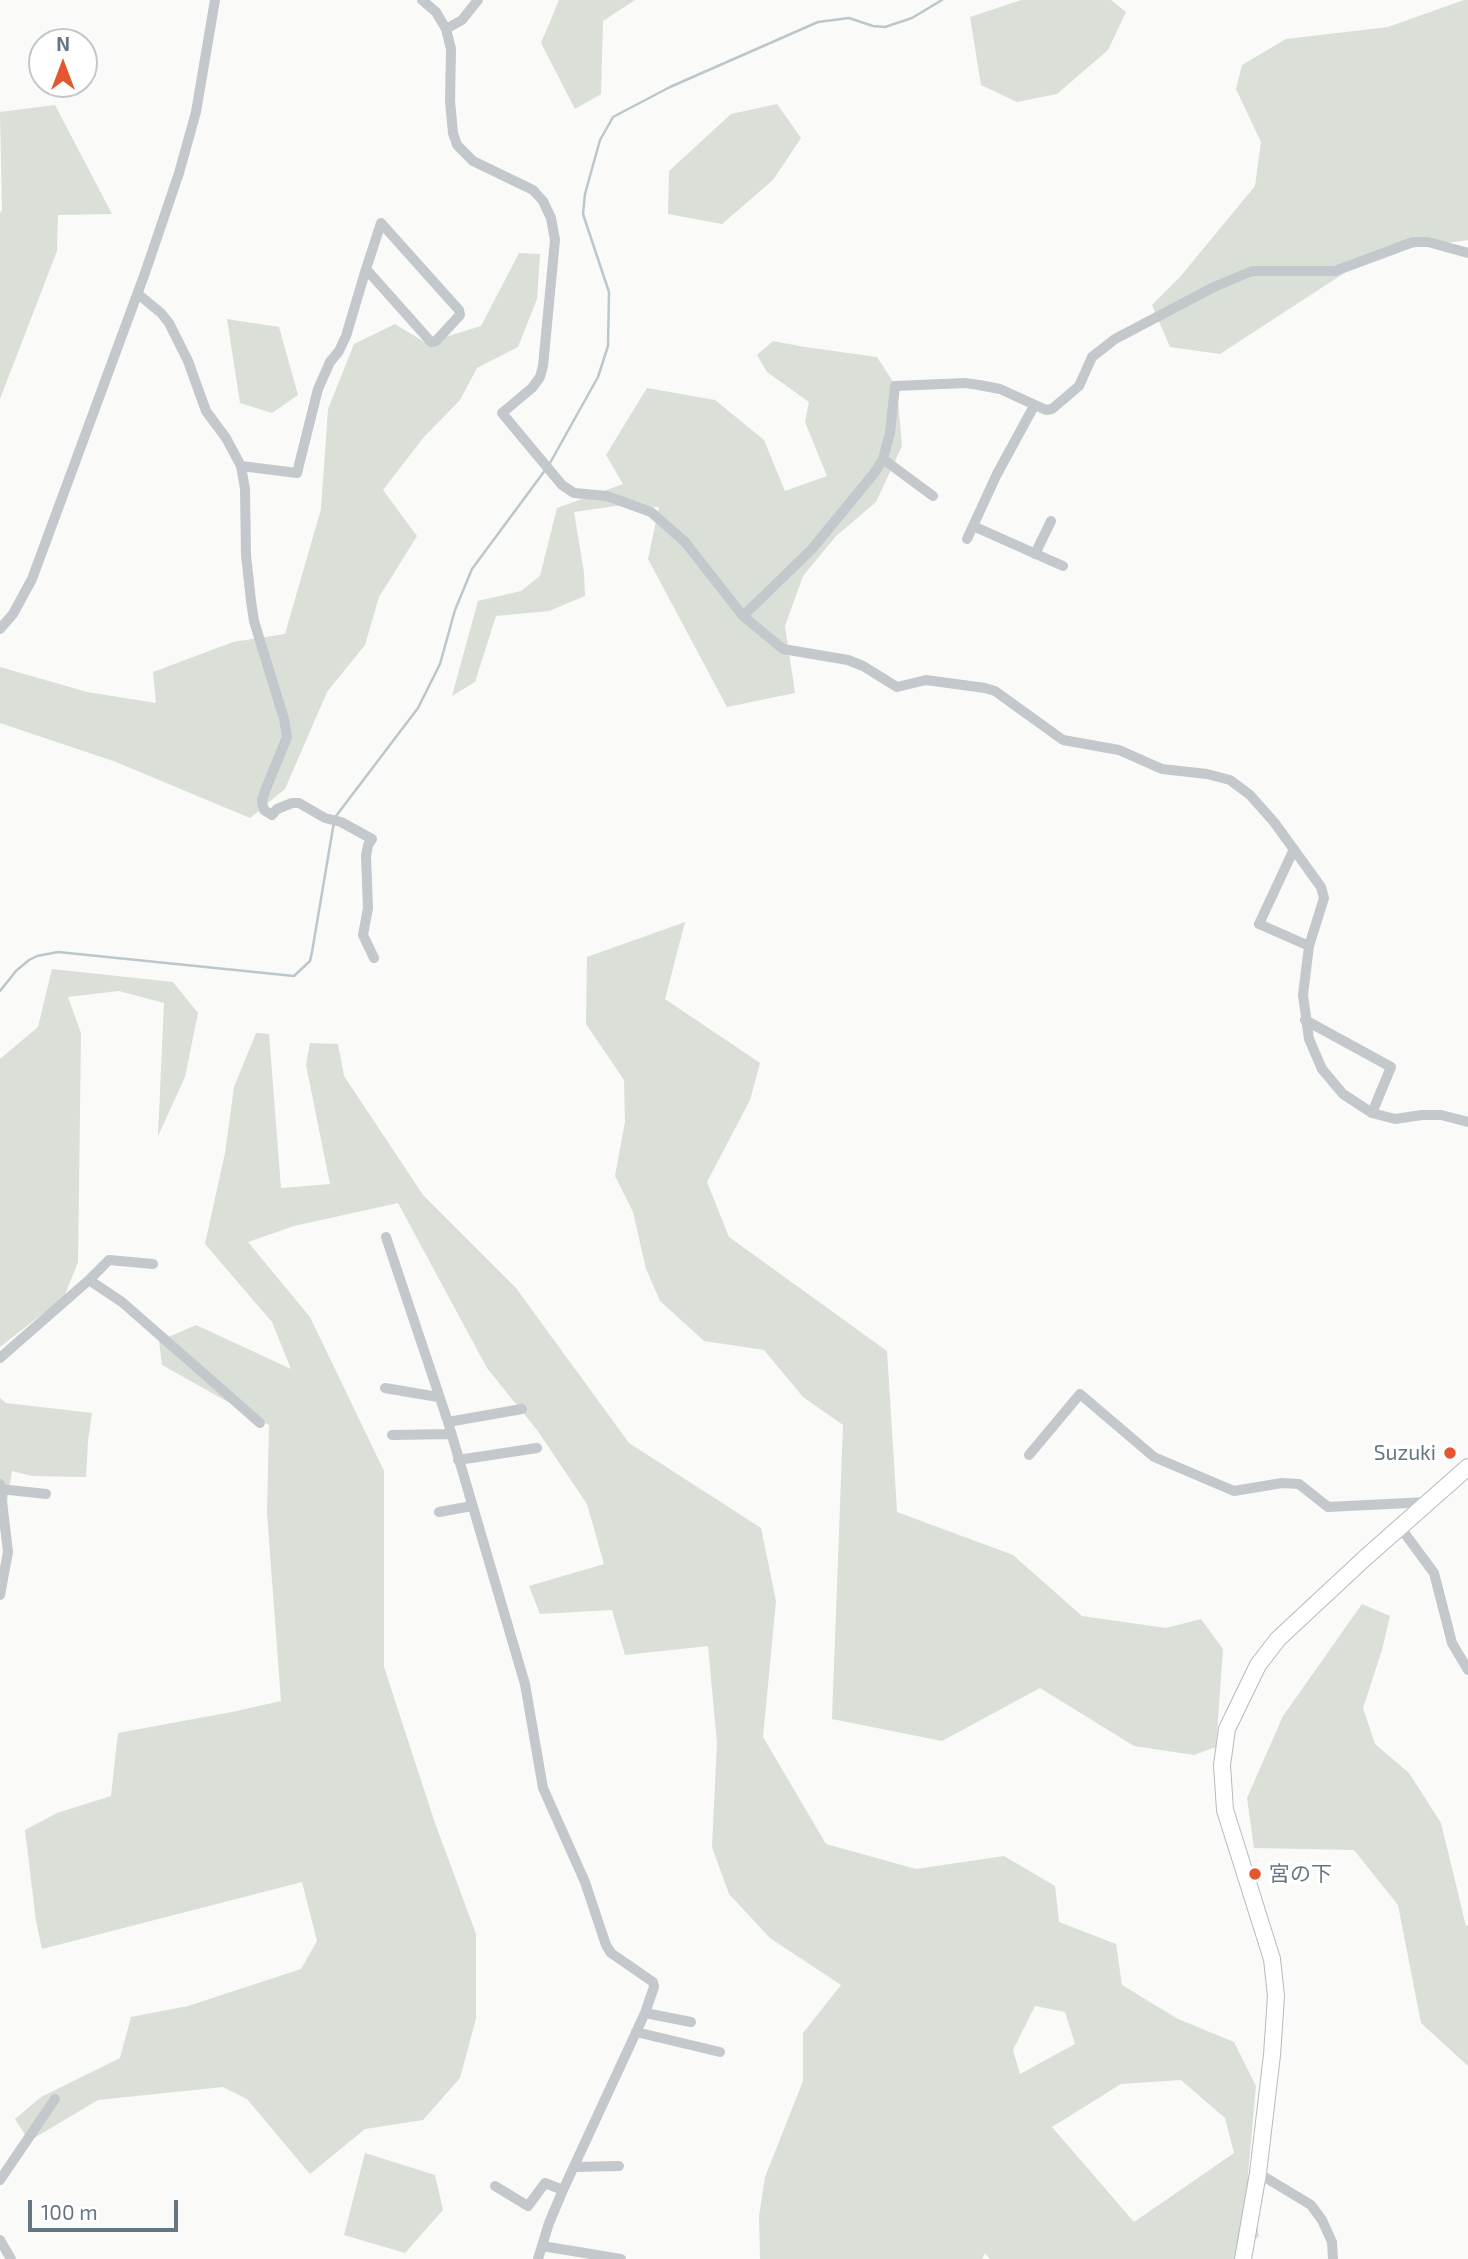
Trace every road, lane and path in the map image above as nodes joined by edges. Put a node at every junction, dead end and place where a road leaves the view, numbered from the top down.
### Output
1 (215, 0) edge
2 (422, 0) edge
3 (478, 0) edge
4 (446, 29) junction
5 (1468, 253) edge
6 (366, 269) junction
7 (138, 294) junction
8 (1034, 406) junction
9 (883, 459) junction
10 (241, 466) junction
11 (933, 496) dead end
12 (1051, 521) dead end
13 (973, 526) junction
14 (967, 539) dead end
15 (1035, 554) junction
16 (1063, 566) dead end
17 (743, 616) junction
18 (0, 629) edge
19 (1294, 849) junction
20 (1309, 946) junction
21 (374, 958) dead end
22 (1305, 1020) junction
23 (1372, 1114) junction
24 (1468, 1122) edge
25 (386, 1237) dead end
26 (153, 1264) dead end
27 (89, 1280) junction
28 (0, 1358) edge
29 (385, 1388) dead end
30 (438, 1397) junction
31 (522, 1409) dead end
32 (448, 1422) junction
33 (260, 1423) dead end
34 (451, 1434) junction
35 (392, 1435) dead end
36 (537, 1448) dead end
37 (1029, 1455) dead end
38 (458, 1460) junction
39 (1468, 1467) edge
40 (0, 1487) edge
41 (46, 1494) dead end
42 (1428, 1502) junction
43 (472, 1506) junction
44 (439, 1512) dead end
45 (1400, 1527) junction
46 (0, 1595) edge
47 (1468, 1670) edge
48 (645, 2013) junction
49 (691, 2022) dead end
50 (636, 2032) junction
51 (720, 2052) dead end
52 (55, 2099) dead end
53 (619, 2166) dead end
54 (573, 2167) junction
55 (1258, 2173) junction
56 (0, 2180) edge
57 (495, 2186) dead end
58 (564, 2190) junction
59 (0, 2240) edge
60 (541, 2246) junction
61 (10, 2259) edge
62 (538, 2259) edge
63 (621, 2259) edge
64 (1243, 2259) edge
65 (1333, 2259) edge

1 - 7 street
2 - 4 street
3 - 4 street
4 - 17 street
5 - 8 street
6 - 6 street
6 - 10 street
7 - 10 street
7 - 18 street
8 - 9 street
8 - 13 street
9 - 11 street
9 - 17 street
10 - 21 street
12 - 15 street
13 - 14 street
13 - 15 street
15 - 16 street
17 - 19 street
19 - 20 street
19 - 20 street
20 - 22 street
22 - 23 street
22 - 23 street
23 - 24 street
25 - 30 street
26 - 27 street
27 - 28 street
27 - 33 street
29 - 30 street
30 - 32 street
31 - 32 street
32 - 34 street
34 - 35 street
34 - 38 street
36 - 38 street
37 - 42 street
38 - 43 street
39 - 42 main road
40 - 41 street
40 - 46 street
42 - 45 main road
43 - 44 street
43 - 48 street
45 - 47 street
45 - 55 main road
48 - 49 street
48 - 50 street
50 - 51 street
50 - 54 street
52 - 56 street
53 - 54 street
54 - 58 street
55 - 64 main road
55 - 65 street
57 - 58 street
58 - 60 street
59 - 61 street
60 - 62 street
60 - 63 street

